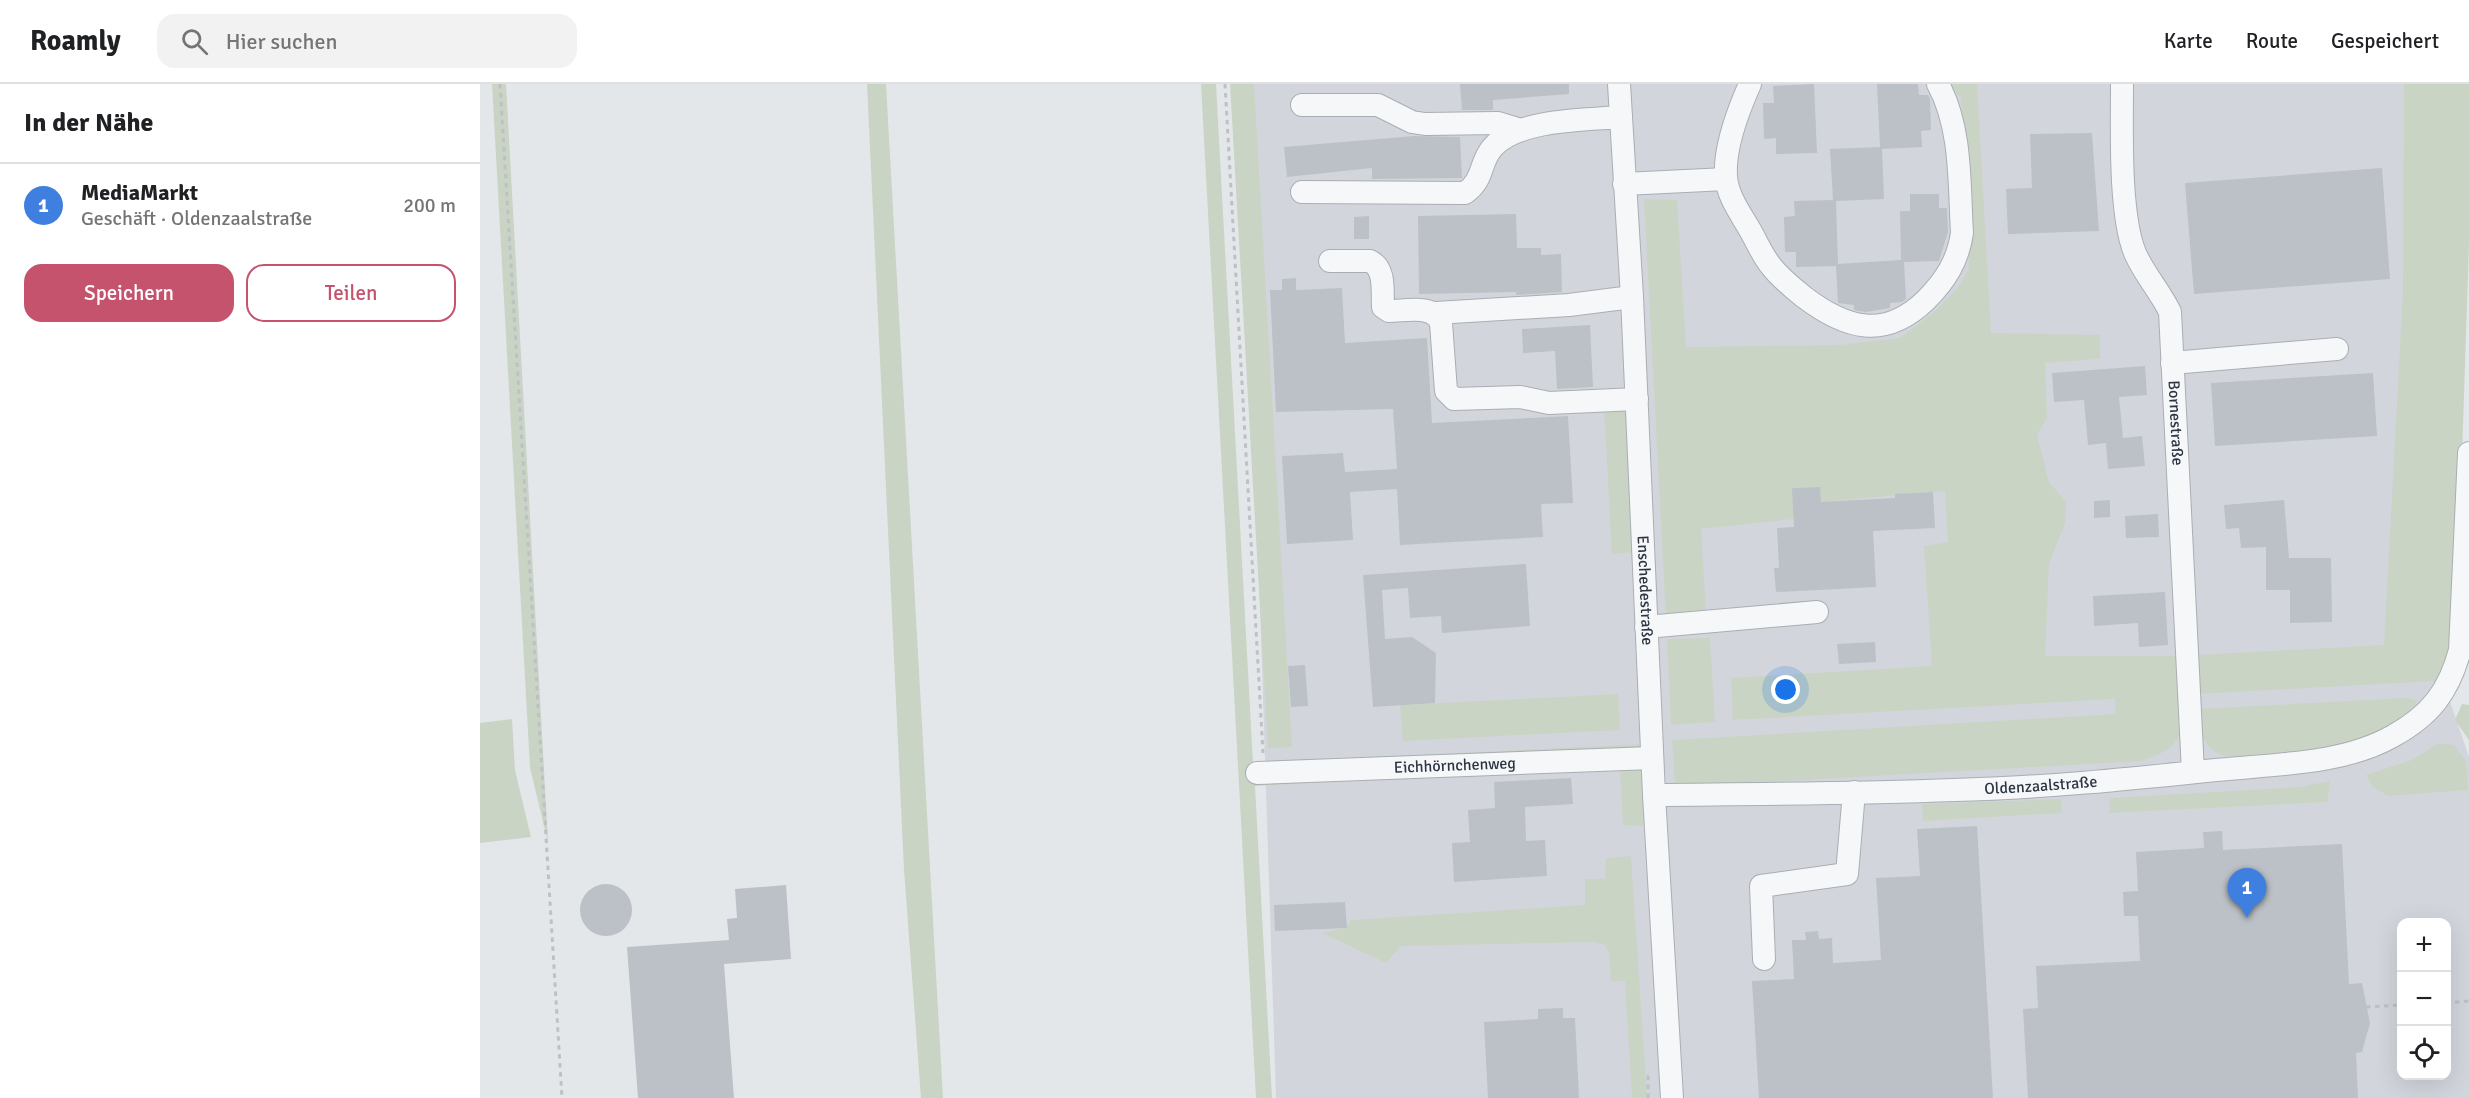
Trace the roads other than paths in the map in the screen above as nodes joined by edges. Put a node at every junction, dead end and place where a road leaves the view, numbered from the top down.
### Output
1 (1619, 84) edge
2 (1750, 84) edge
3 (1938, 84) edge
4 (2122, 84) edge
5 (1302, 105) dead end
6 (1621, 117) junction
7 (1521, 130) junction
8 (1726, 179) junction
9 (1624, 184) junction
10 (1302, 192) dead end
11 (1330, 261) dead end
12 (1632, 297) junction
13 (1437, 313) junction
14 (2337, 349) dead end
15 (2172, 363) junction
16 (1637, 399) junction
17 (2469, 453) edge
18 (1817, 612) dead end
19 (1646, 627) junction
20 (1652, 758) junction
21 (2193, 772) junction
22 (1261, 773) road end
23 (1854, 792) junction
24 (1654, 795) junction
25 (1764, 959) dead end
26 (1672, 1098) edge

1 - 6 street, Enschedestraße
2 - 8 street
3 - 8 street
4 - 15 street, Bornestraße
5 - 7 street
6 - 7 street
6 - 9 street, Enschedestraße
7 - 10 street
8 - 9 street
9 - 12 street, Enschedestraße
11 - 13 street
12 - 13 street
12 - 16 street, Enschedestraße
13 - 16 street
14 - 15 street
15 - 21 street, Bornestraße
16 - 19 street, Enschedestraße
17 - 21 street, Oldenzaalstraße
18 - 19 street
19 - 20 street, Enschedestraße
20 - 22 street, Eichhörnchenweg
20 - 24 street, Enschedestraße
21 - 23 street, Oldenzaalstraße
23 - 24 street, Oldenzaalstraße
23 - 25 street
24 - 26 street, Enschedestraße

